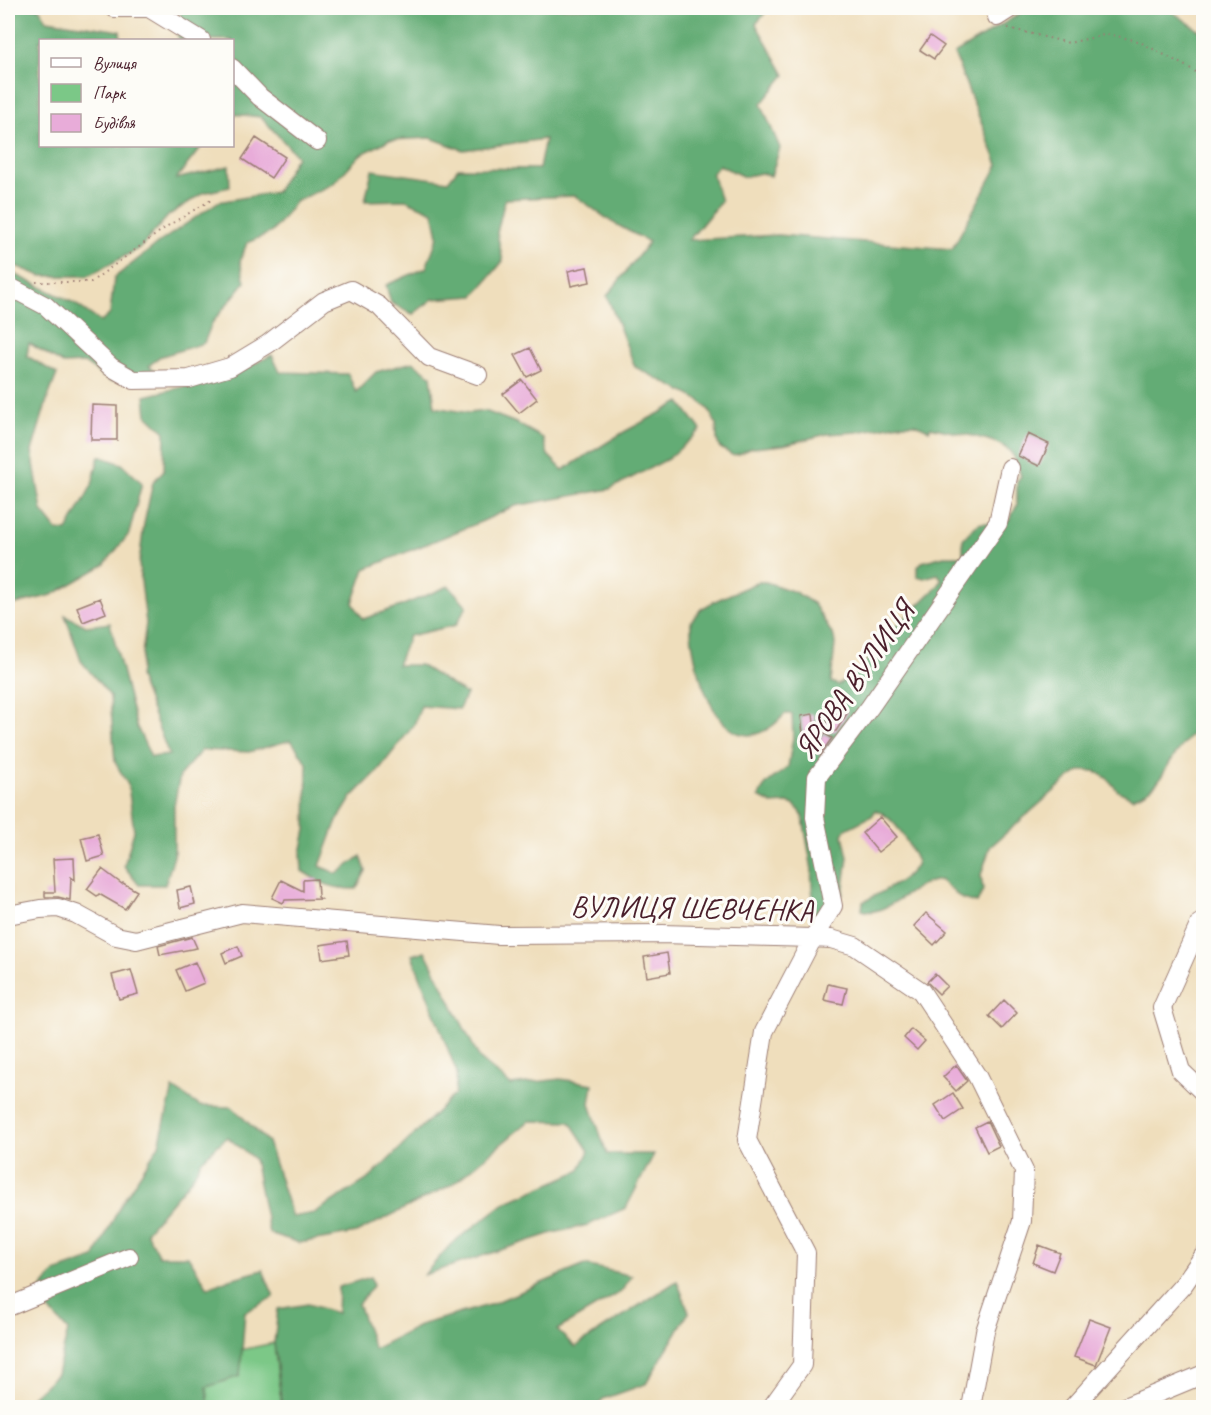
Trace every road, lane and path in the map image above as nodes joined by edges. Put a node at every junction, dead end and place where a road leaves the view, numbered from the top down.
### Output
1 (114, 8) edge
2 (1004, 12) edge
3 (199, 39) edge
4 (234, 70) edge
5 (1203, 78) edge
6 (317, 141) dead end
7 (211, 200) dead end
8 (32, 282) dead end
9 (8, 286) edge
10 (478, 375) dead end
11 (1010, 468) dead end
12 (8, 915) edge
13 (1200, 923) dead end
14 (813, 938) junction
15 (1203, 1093) edge
16 (1203, 1255) edge
17 (129, 1257) dead end
18 (8, 1307) edge
19 (1203, 1374) edge
20 (771, 1407) edge
21 (970, 1407) edge
22 (1072, 1407) edge
23 (1122, 1407) edge

1 - 3 street
2 - 5 path
4 - 6 street
7 - 8 path
9 - 10 street
11 - 14 street, ЯРОВА ВУЛИЦЯ
12 - 14 street, ВУЛИЦЯ ШЕВЧЕНКА
13 - 15 street
14 - 20 street, ЯРОВА ВУЛИЦЯ
14 - 21 street, ВУЛИЦЯ ШЕВЧЕНКА
16 - 22 street
17 - 18 street
19 - 23 street

